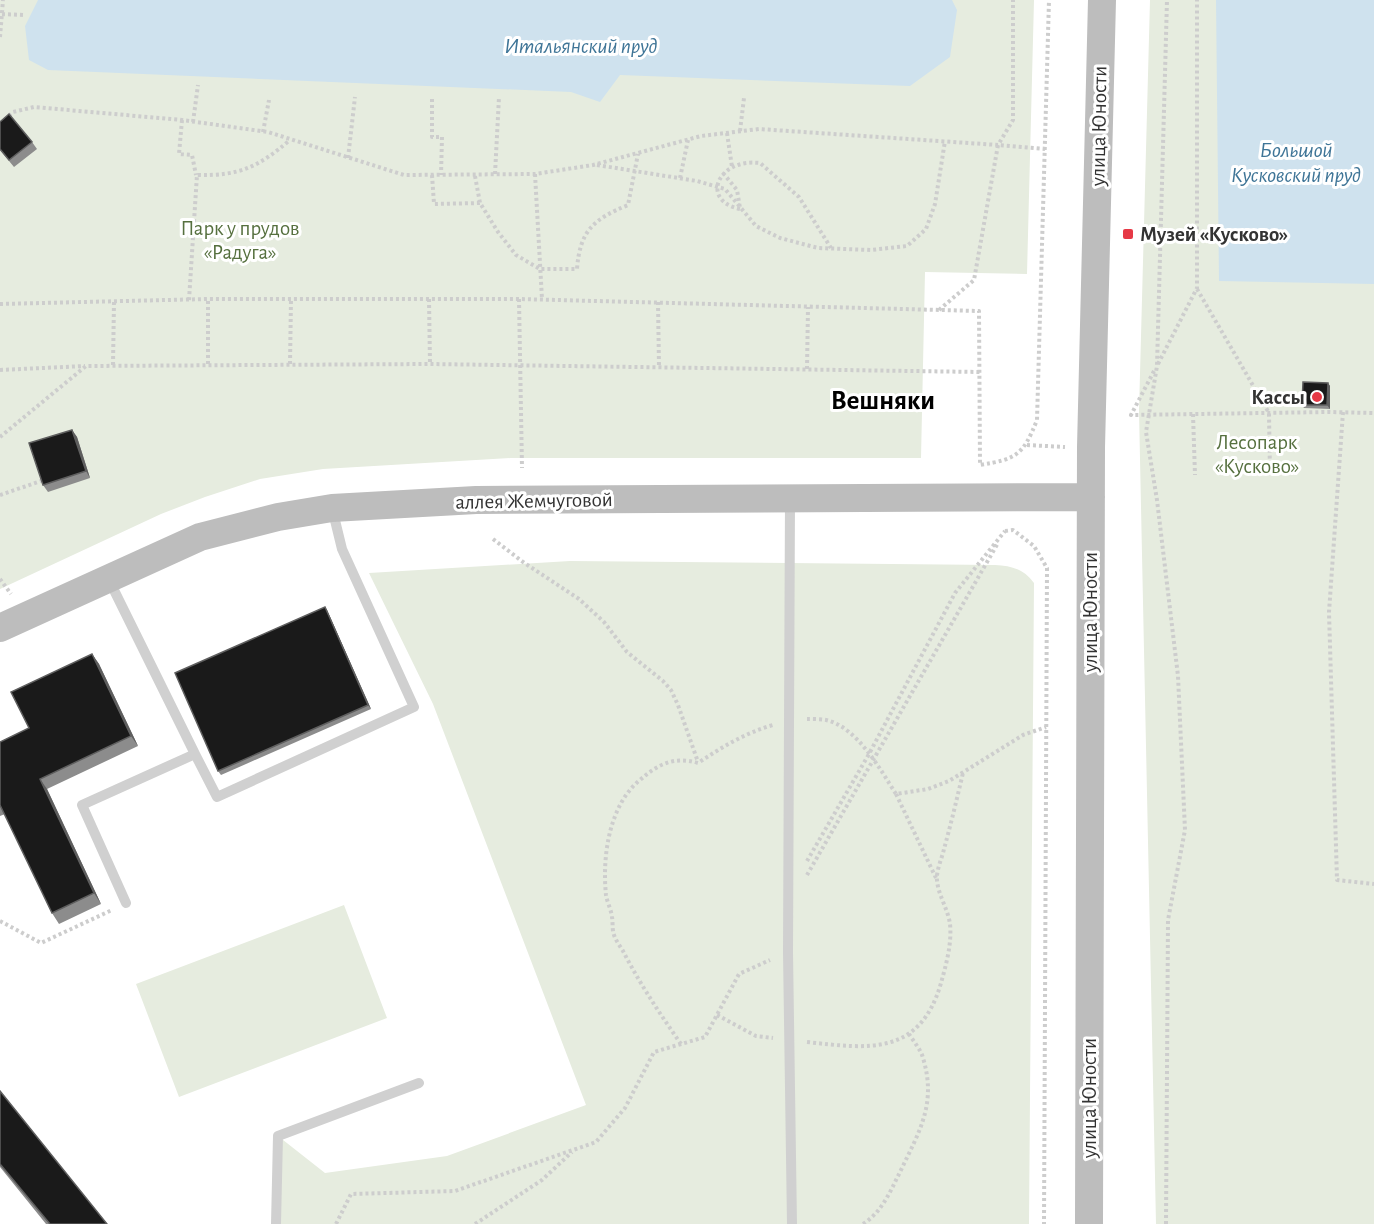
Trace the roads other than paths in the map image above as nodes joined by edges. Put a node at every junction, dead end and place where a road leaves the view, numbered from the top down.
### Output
1 (1102, 0) edge
2 (1090, 497) junction
3 (790, 499) junction
4 (332, 508) junction
5 (108, 578) junction
6 (0, 628) edge
7 (195, 754) junction
8 (126, 903) road end
9 (419, 1083) dead end
10 (276, 1224) edge
11 (792, 1224) edge
12 (1089, 1224) edge

1 - 2 main road, улица Юности
2 - 3 main road, аллея Жемчуговой
2 - 12 main road, улица Юности
3 - 4 main road, аллея Жемчуговой
3 - 11 lane
4 - 5 main road, аллея Жемчуговой
4 - 7 lane
5 - 6 main road, аллея Жемчуговой
5 - 7 lane
7 - 8 lane
9 - 10 lane

